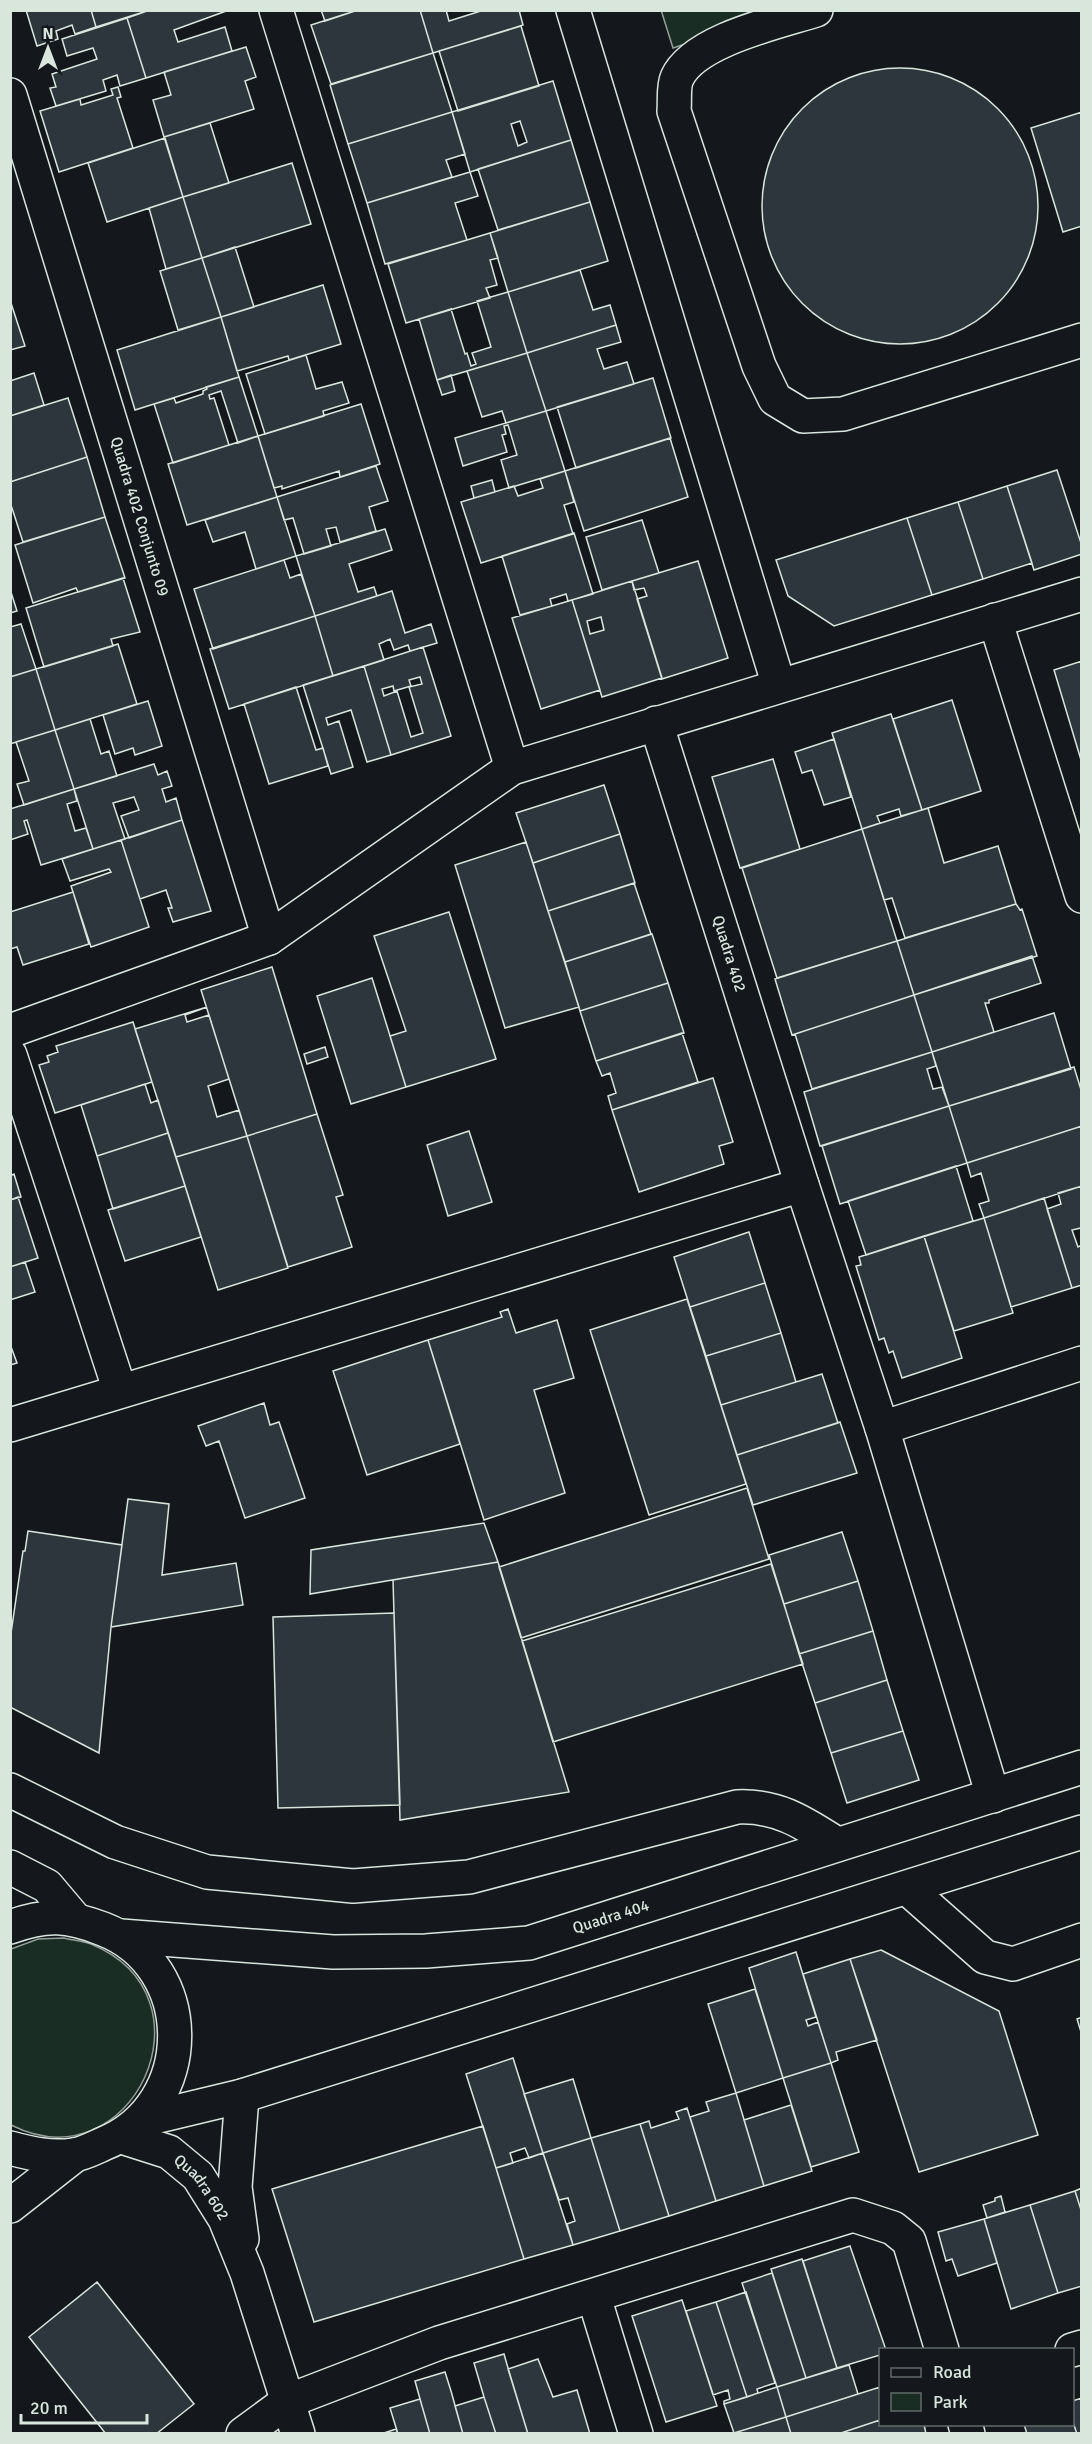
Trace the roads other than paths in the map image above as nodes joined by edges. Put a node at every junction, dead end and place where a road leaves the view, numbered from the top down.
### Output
1 (276, 10) edge
2 (573, 10) edge
3 (816, 10) edge
4 (10, 95) edge
5 (1082, 340) edge
6 (1082, 594) edge
7 (995, 620) junction
8 (779, 686) junction
9 (656, 723) junction
10 (512, 768) junction
11 (1082, 896) edge
12 (269, 938) junction
13 (10, 1031) edge
14 (10, 1055) edge
15 (801, 1185) junction
16 (1082, 1363) edge
17 (120, 1391) junction
18 (10, 1425) edge
19 (882, 1428) junction
20 (1082, 1767) edge
21 (10, 1790) edge
22 (993, 1796) junction
23 (1082, 1832) edge
24 (837, 1844) junction
25 (10, 1867) edge
26 (907, 1888) junction
27 (74, 1918) junction
28 (10, 1927) edge
29 (121, 1936) junction
30 (1082, 1940) edge
31 (242, 2096) junction
32 (132, 2128) junction
33 (10, 2148) edge
34 (75, 2156) junction
35 (10, 2206) edge
36 (248, 2273) junction
37 (594, 2297) junction
38 (942, 2348) edge
39 (288, 2402) junction
40 (243, 2433) edge
41 (298, 2433) edge
42 (636, 2433) edge

1 - 10 street
2 - 8 street
3 - 5 street
4 - 12 street, Quadra 402 Conjunto 09
6 - 7 street
7 - 8 street
7 - 11 street
8 - 9 street
9 - 10 street
9 - 15 street, Quadra 402
10 - 12 street
12 - 13 street
14 - 17 street
15 - 17 street
15 - 19 street, Quadra 402
16 - 19 street
17 - 18 street
19 - 22 street, Quadra 402
20 - 22 street, Quadra 404
21 - 24 street
22 - 24 street, Quadra 404
23 - 26 street
24 - 29 street, Quadra 404
25 - 27 street
26 - 30 street
26 - 31 street
27 - 28 street
27 - 29 street
29 - 32 street
31 - 32 street
31 - 36 street, Quadra 602
32 - 34 street
32 - 36 street, Quadra 602
33 - 34 street
34 - 35 street
36 - 39 street, Quadra 602
37 - 38 street
37 - 39 street
37 - 42 street
39 - 40 street
39 - 41 street, Quadra 602

